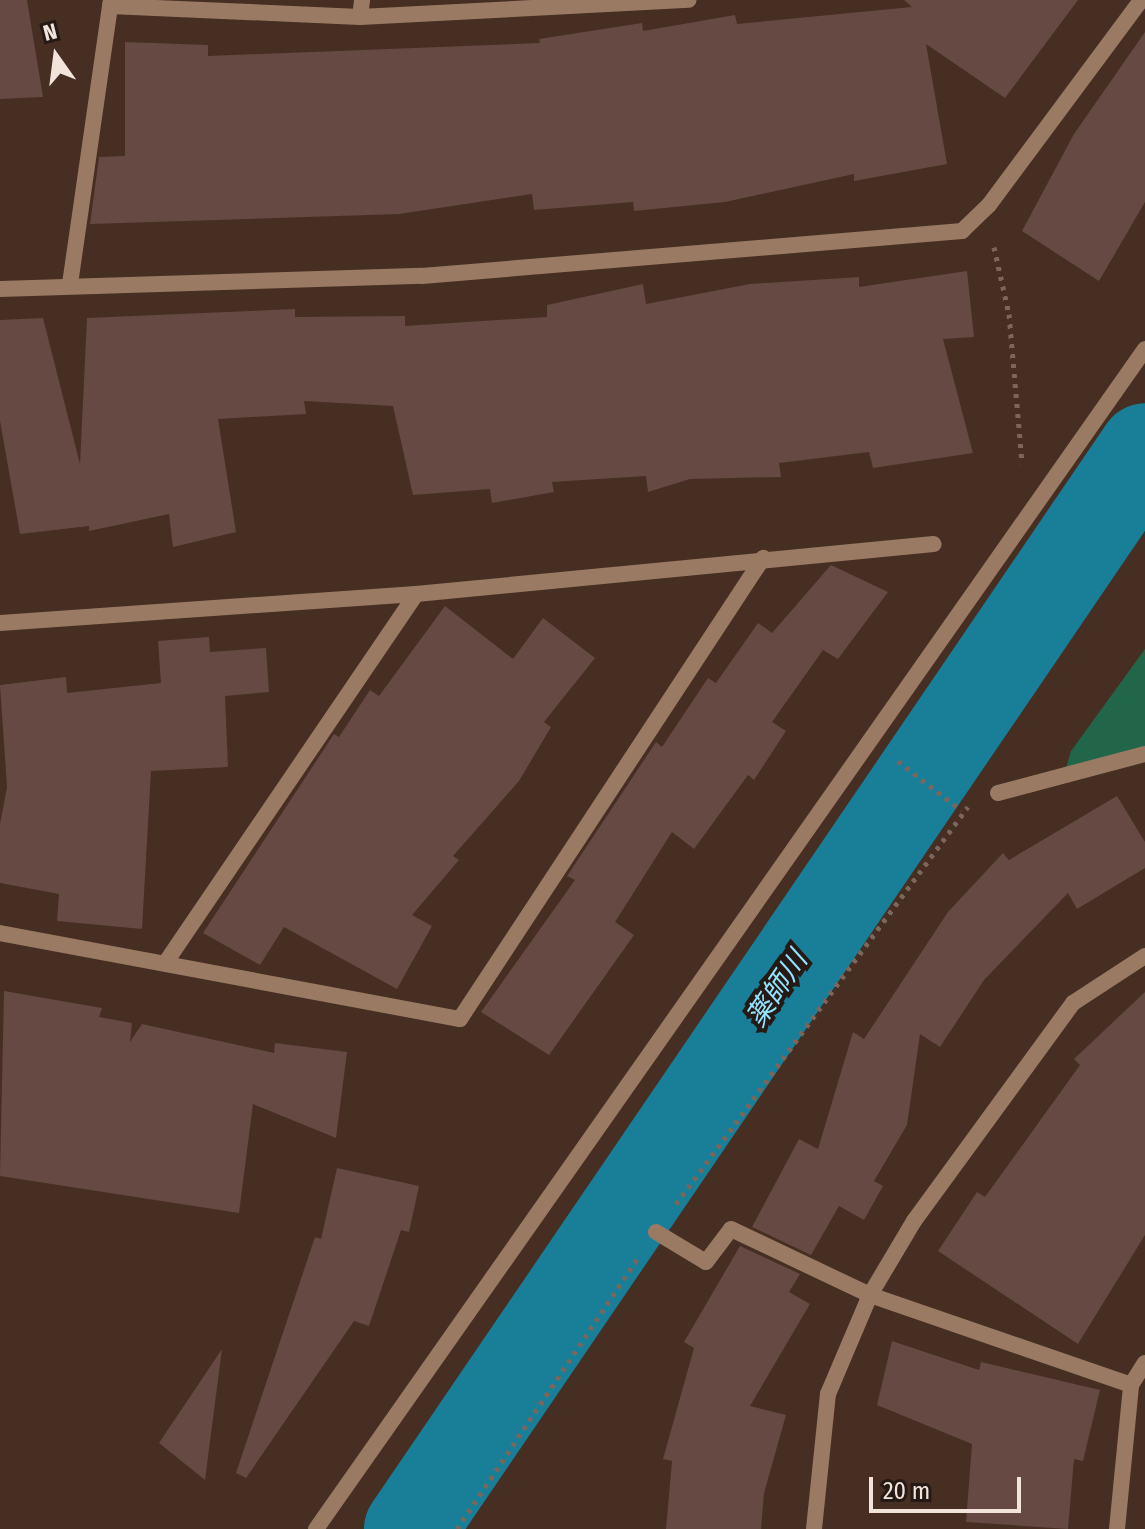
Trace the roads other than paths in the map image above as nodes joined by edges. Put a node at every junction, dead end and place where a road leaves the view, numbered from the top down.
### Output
1 (689, 0) edge
2 (1141, 0) edge
3 (110, 3) edge
4 (361, 9) edge
5 (70, 284) junction
6 (0, 289) edge
7 (1145, 349) edge
8 (934, 544) dead end
9 (763, 558) junction
10 (416, 594) junction
11 (0, 623) edge
12 (1145, 754) edge
13 (998, 793) road end
14 (0, 933) edge
15 (1145, 956) edge
16 (166, 962) junction
17 (656, 1232) road end
18 (870, 1295) junction
19 (1145, 1363) edge
20 (1131, 1385) junction
21 (1121, 1528) edge
22 (316, 1529) edge
23 (814, 1529) edge

1 - 4 street
2 - 5 street
3 - 4 street
3 - 5 street
5 - 6 street
7 - 22 street
8 - 9 street
9 - 10 street
9 - 16 street
10 - 11 street
10 - 16 street
12 - 13 street
14 - 16 street
15 - 18 street
17 - 18 street
18 - 20 street
18 - 23 street
19 - 20 street
20 - 21 street

